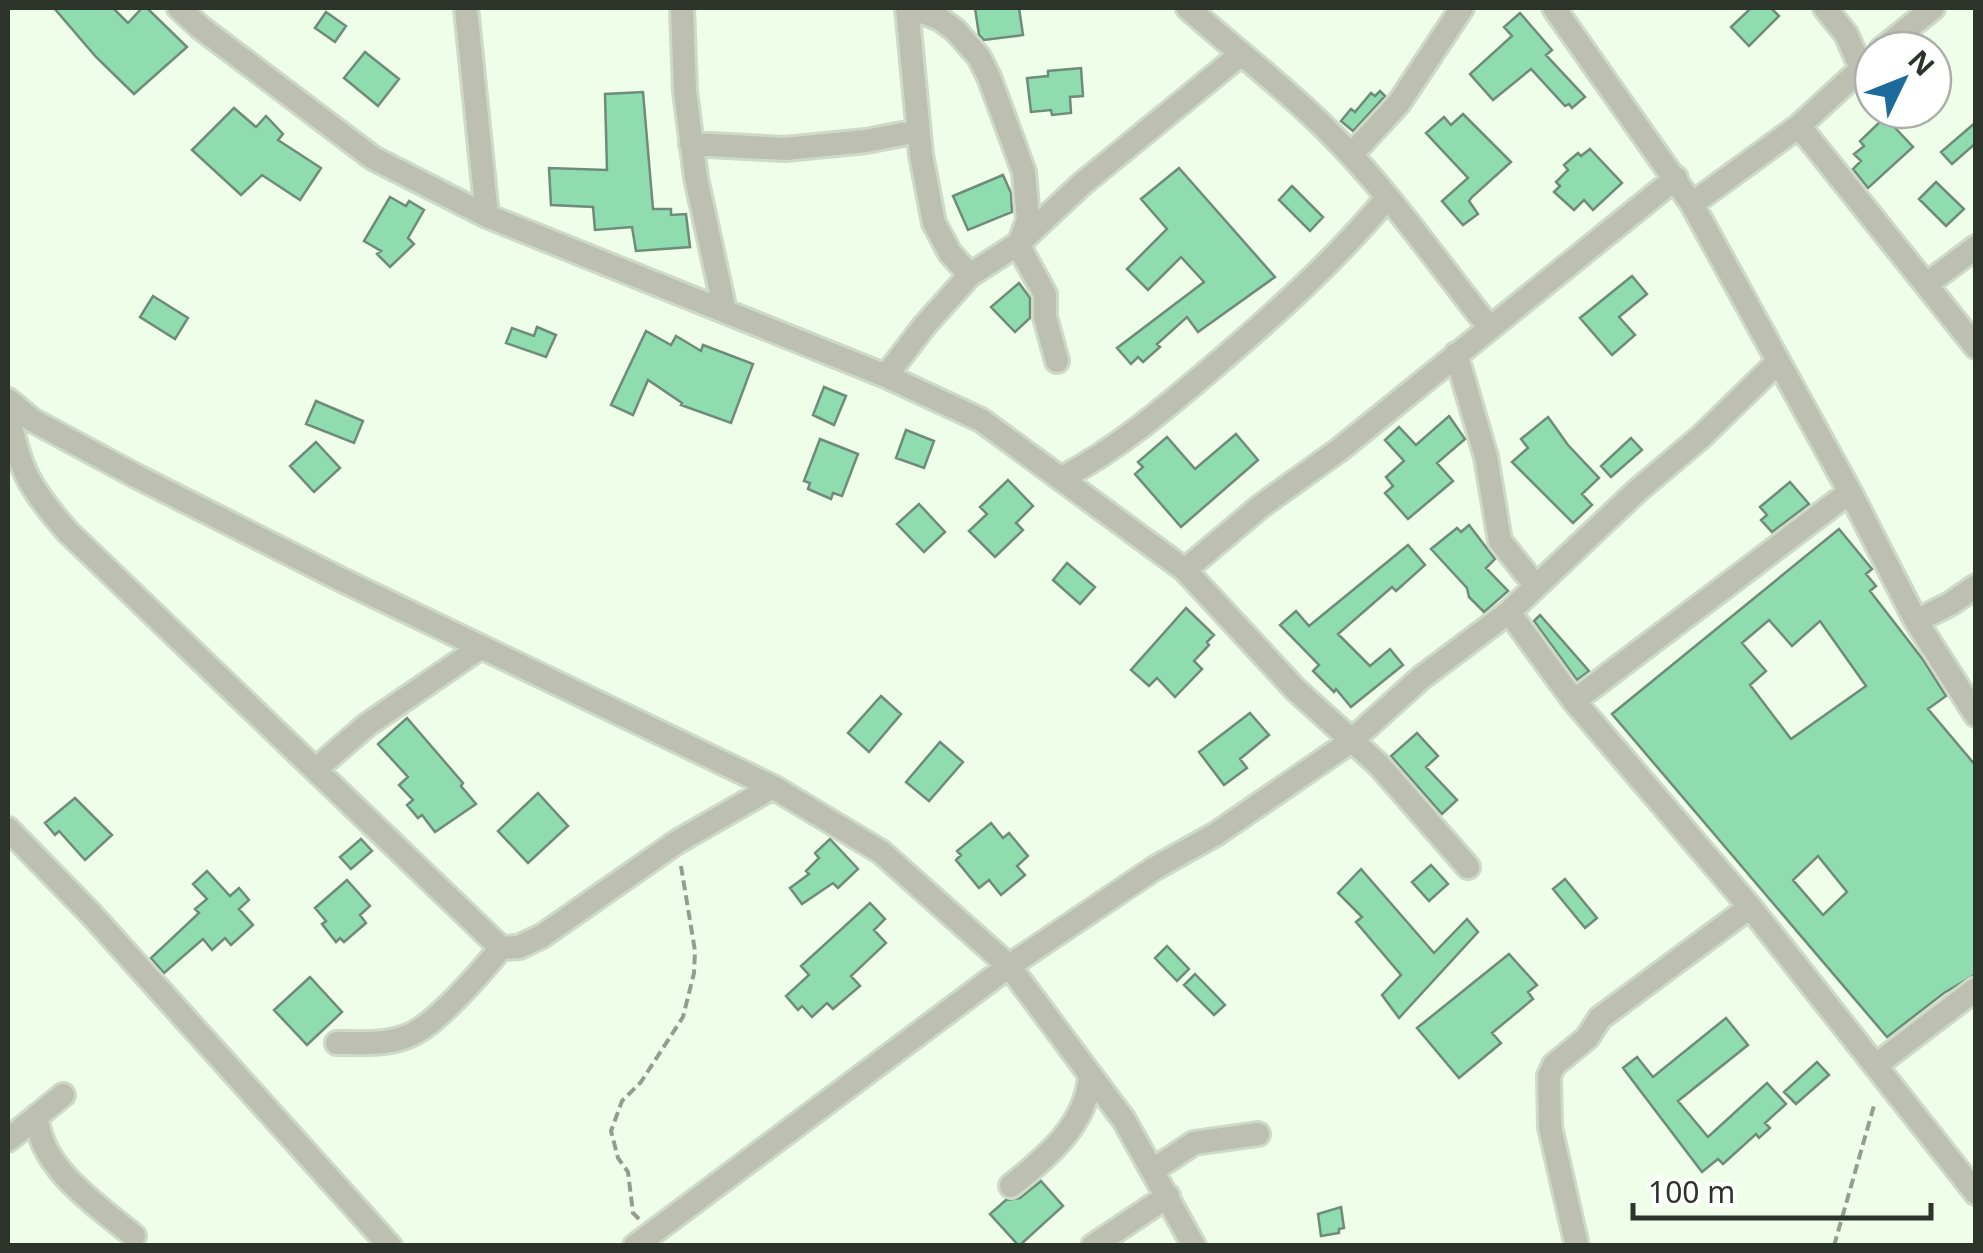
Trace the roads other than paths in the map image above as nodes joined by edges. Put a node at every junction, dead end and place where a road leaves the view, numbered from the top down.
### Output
1 (179, 8) edge
2 (466, 8) edge
3 (682, 8) edge
4 (910, 8) edge
5 (1188, 8) edge
6 (1462, 8) edge
7 (1585, 8) edge
8 (1825, 8) edge
9 (1933, 8) edge
10 (1560, 16) edge
11 (1906, 30) edge
12 (1846, 34) junction
13 (1853, 36) edge
14 (1853, 44) edge
15 (1240, 55) junction
16 (1853, 76) edge
17 (1798, 126) junction
18 (918, 132) junction
19 (692, 144) junction
20 (1352, 155) junction
21 (1676, 178) junction
22 (1387, 198) junction
23 (1692, 204) junction
24 (487, 216) junction
25 (1020, 242) junction
26 (1976, 247) edge
27 (970, 276) junction
28 (1928, 284) junction
29 (725, 311) junction
30 (1489, 326) junction
31 (1976, 347) edge
32 (1456, 354) junction
33 (1057, 362) dead end
34 (1778, 362) junction
35 (886, 376) junction
36 (8, 400) edge
37 (8, 412) edge
38 (11, 446) edge
39 (1062, 478) junction
40 (1850, 492) junction
41 (1185, 570) junction
42 (1535, 585) junction
43 (1976, 586) edge
44 (1509, 612) junction
45 (1916, 621) junction
46 (480, 647) junction
47 (1574, 700) junction
48 (1976, 716) edge
49 (1350, 742) junction
50 (316, 770) junction
51 (773, 787) junction
52 (8, 829) edge
53 (1468, 867) dead end
54 (1750, 907) junction
55 (501, 948) junction
56 (1009, 966) junction
57 (1976, 989) edge
58 (337, 1044) dead end
59 (1880, 1069) junction
60 (1090, 1076) junction
61 (62, 1095) dead end
62 (37, 1116) junction
63 (1258, 1134) dead end
64 (8, 1140) edge
65 (1153, 1170) junction
66 (1011, 1186) dead end
67 (1976, 1193) edge
68 (1168, 1196) junction
69 (134, 1236) dead end
70 (643, 1239) edge
71 (390, 1246) edge
72 (1094, 1246) edge
73 (1194, 1246) edge
74 (1576, 1246) edge

1 - 24 street
2 - 24 street
3 - 19 street
4 - 18 street
4 - 25 street
5 - 15 street
6 - 20 street
7 - 10 street
8 - 12 street
9 - 11 street
10 - 21 street
12 - 13 street
12 - 14 street
15 - 20 street
15 - 25 street
16 - 17 street
17 - 23 street
17 - 28 street
18 - 19 street
18 - 27 street
19 - 29 street
20 - 22 street
21 - 23 street
21 - 30 street
22 - 30 street
22 - 39 street
23 - 34 street
24 - 29 street
25 - 27 street
25 - 33 street
26 - 28 street
27 - 35 street
28 - 31 street
29 - 35 street
30 - 32 street
32 - 41 street
32 - 42 street
34 - 40 street
34 - 42 street
35 - 39 street
36 - 46 street
37 - 38 street
38 - 50 street
39 - 41 street
40 - 45 street
40 - 47 street
41 - 49 street
42 - 44 street
43 - 45 street
44 - 47 street
44 - 49 street
45 - 48 street
46 - 50 street
46 - 51 street
47 - 54 street
49 - 53 street
49 - 56 street
50 - 55 street
51 - 55 street
51 - 56 street
52 - 71 street
54 - 59 street
54 - 74 street
55 - 58 street
56 - 60 street
56 - 70 street
57 - 59 street
59 - 67 street
60 - 65 street
60 - 66 street
61 - 62 street
62 - 64 street
62 - 69 street
63 - 65 street
65 - 68 street
68 - 72 street
68 - 73 street

